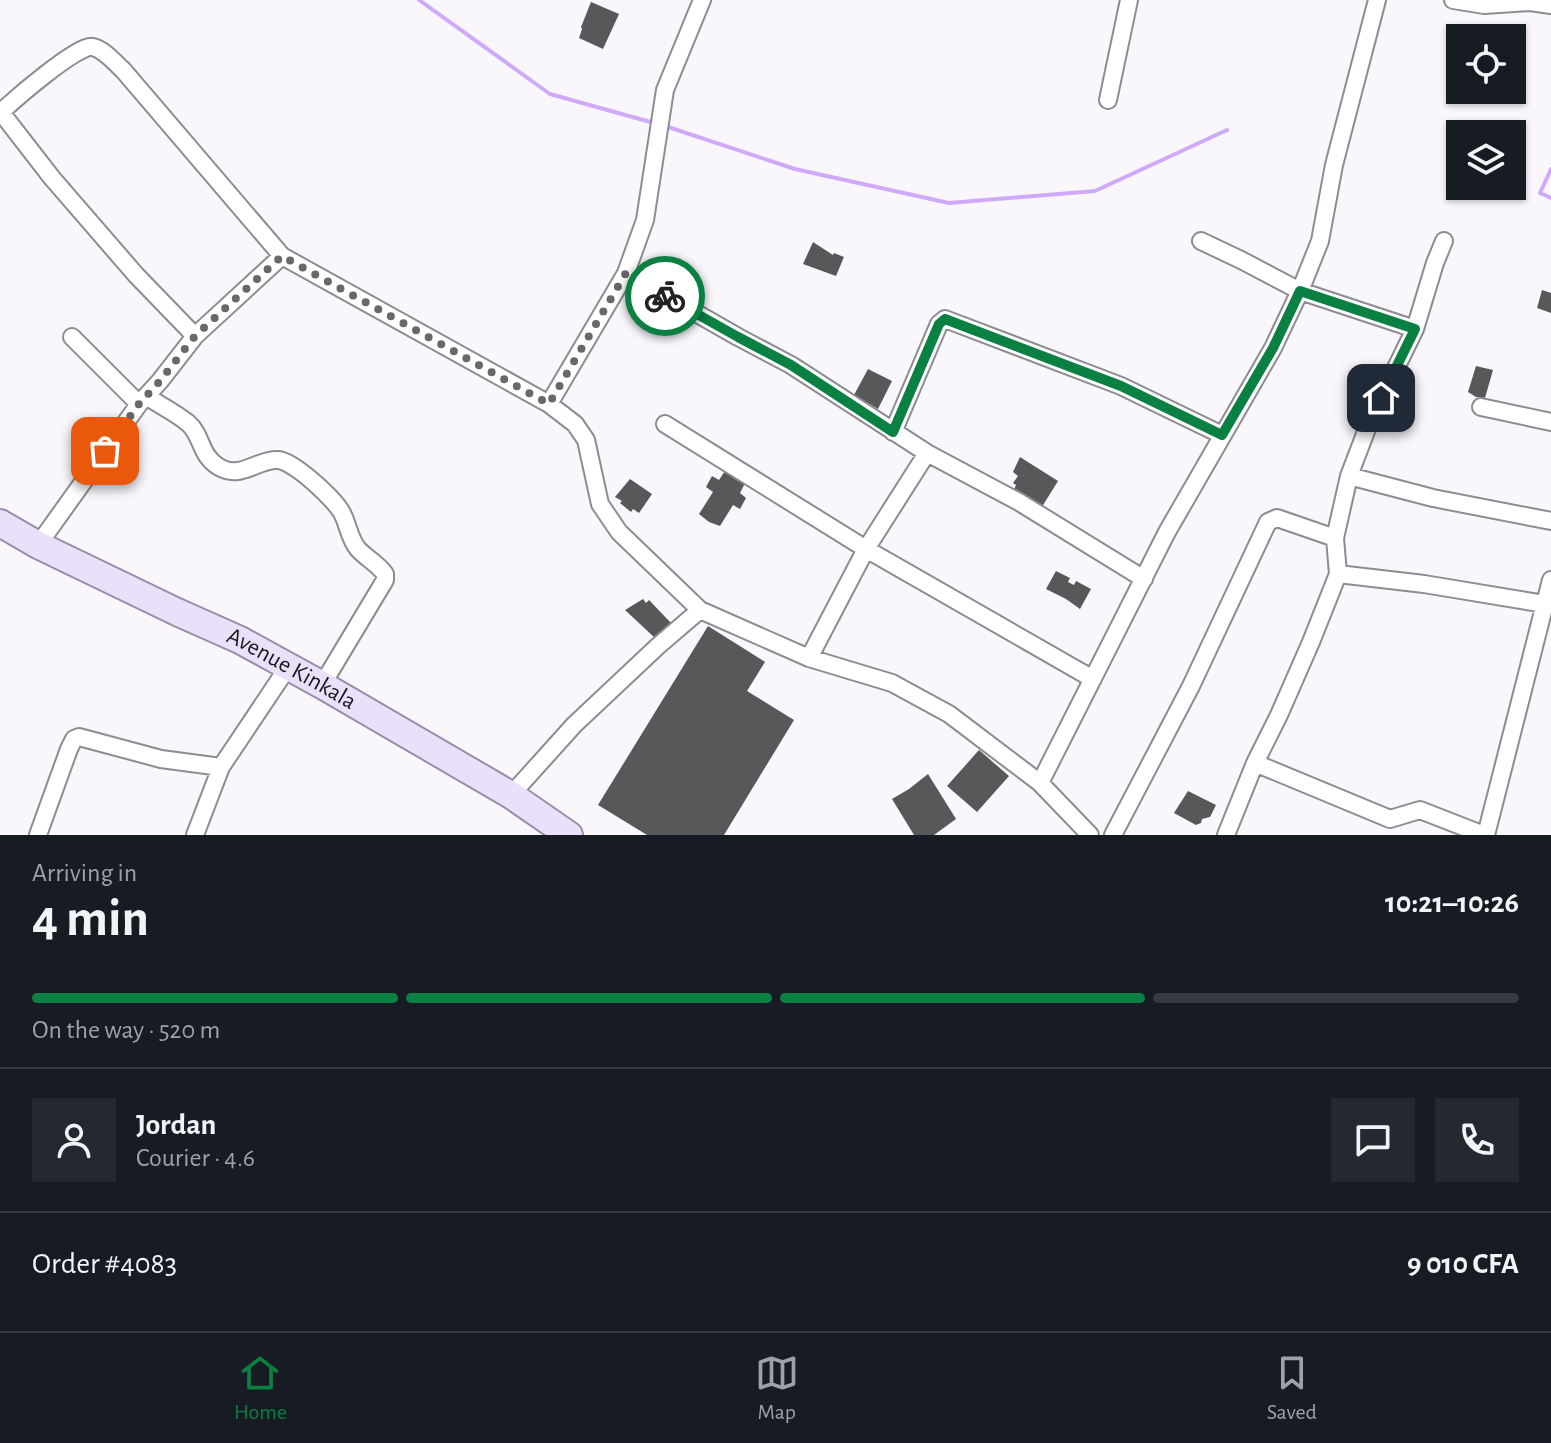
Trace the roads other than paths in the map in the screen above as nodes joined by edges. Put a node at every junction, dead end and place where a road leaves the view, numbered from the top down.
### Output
1 (702, 0) edge
2 (1129, 0) edge
3 (1377, 0) edge
4 (1453, 0) edge
5 (1551, 5) edge
6 (1108, 100) dead end
7 (0, 112) edge
8 (1201, 241) dead end
9 (1444, 241) dead end
10 (282, 256) junction
11 (626, 273) junction
12 (1300, 291) junction
13 (1415, 329) junction
14 (195, 336) junction
15 (72, 337) dead end
16 (142, 400) junction
17 (549, 404) junction
18 (1481, 407) dead end
19 (1551, 422) edge
20 (665, 424) dead end
21 (893, 432) junction
22 (1222, 435) junction
23 (927, 453) junction
24 (1349, 476) junction
25 (1551, 521) edge
26 (0, 523) edge
27 (1335, 538) junction
28 (38, 545) junction
29 (866, 549) junction
30 (1338, 574) junction
31 (1144, 579) junction
32 (1551, 580) edge
33 (1548, 605) edge
34 (700, 610) junction
35 (809, 658) junction
36 (288, 667) junction
37 (1093, 679) junction
38 (322, 685) junction
39 (1255, 763) junction
40 (221, 767) junction
41 (1040, 783) junction
42 (511, 795) junction
43 (1390, 819) junction
44 (38, 835) edge
45 (195, 835) edge
46 (569, 835) edge
47 (1090, 835) edge
48 (1113, 835) edge
49 (1226, 835) edge
50 (1383, 835) edge
51 (1485, 835) edge

1 - 11 street
2 - 6 street
3 - 12 street
4 - 5 street
7 - 10 street
7 - 14 street
8 - 12 street
9 - 13 street
10 - 14 street
10 - 17 street
11 - 17 street
11 - 21 street
12 - 13 street
12 - 22 street
13 - 24 street
14 - 16 street
15 - 16 street
16 - 28 street
16 - 38 street
17 - 34 street
18 - 19 street
20 - 29 street
21 - 22 street
21 - 23 street
22 - 31 street
23 - 29 street
23 - 31 street
24 - 25 street
24 - 27 street
26 - 28 main road, Avenue Kinkala
27 - 30 street
27 - 48 street
28 - 36 main road, Avenue Kinkala
29 - 35 street
29 - 37 street
30 - 33 street
30 - 39 street
31 - 37 street
32 - 33 street
33 - 51 street
34 - 35 street
34 - 42 street
35 - 41 street
36 - 38 main road, Avenue Kinkala
36 - 40 street
37 - 41 street
38 - 42 main road, Avenue Kinkala
39 - 43 street
39 - 49 street
40 - 44 street
40 - 45 street
41 - 47 street
42 - 46 main road, Avenue Kinkala
43 - 50 street
43 - 51 street

